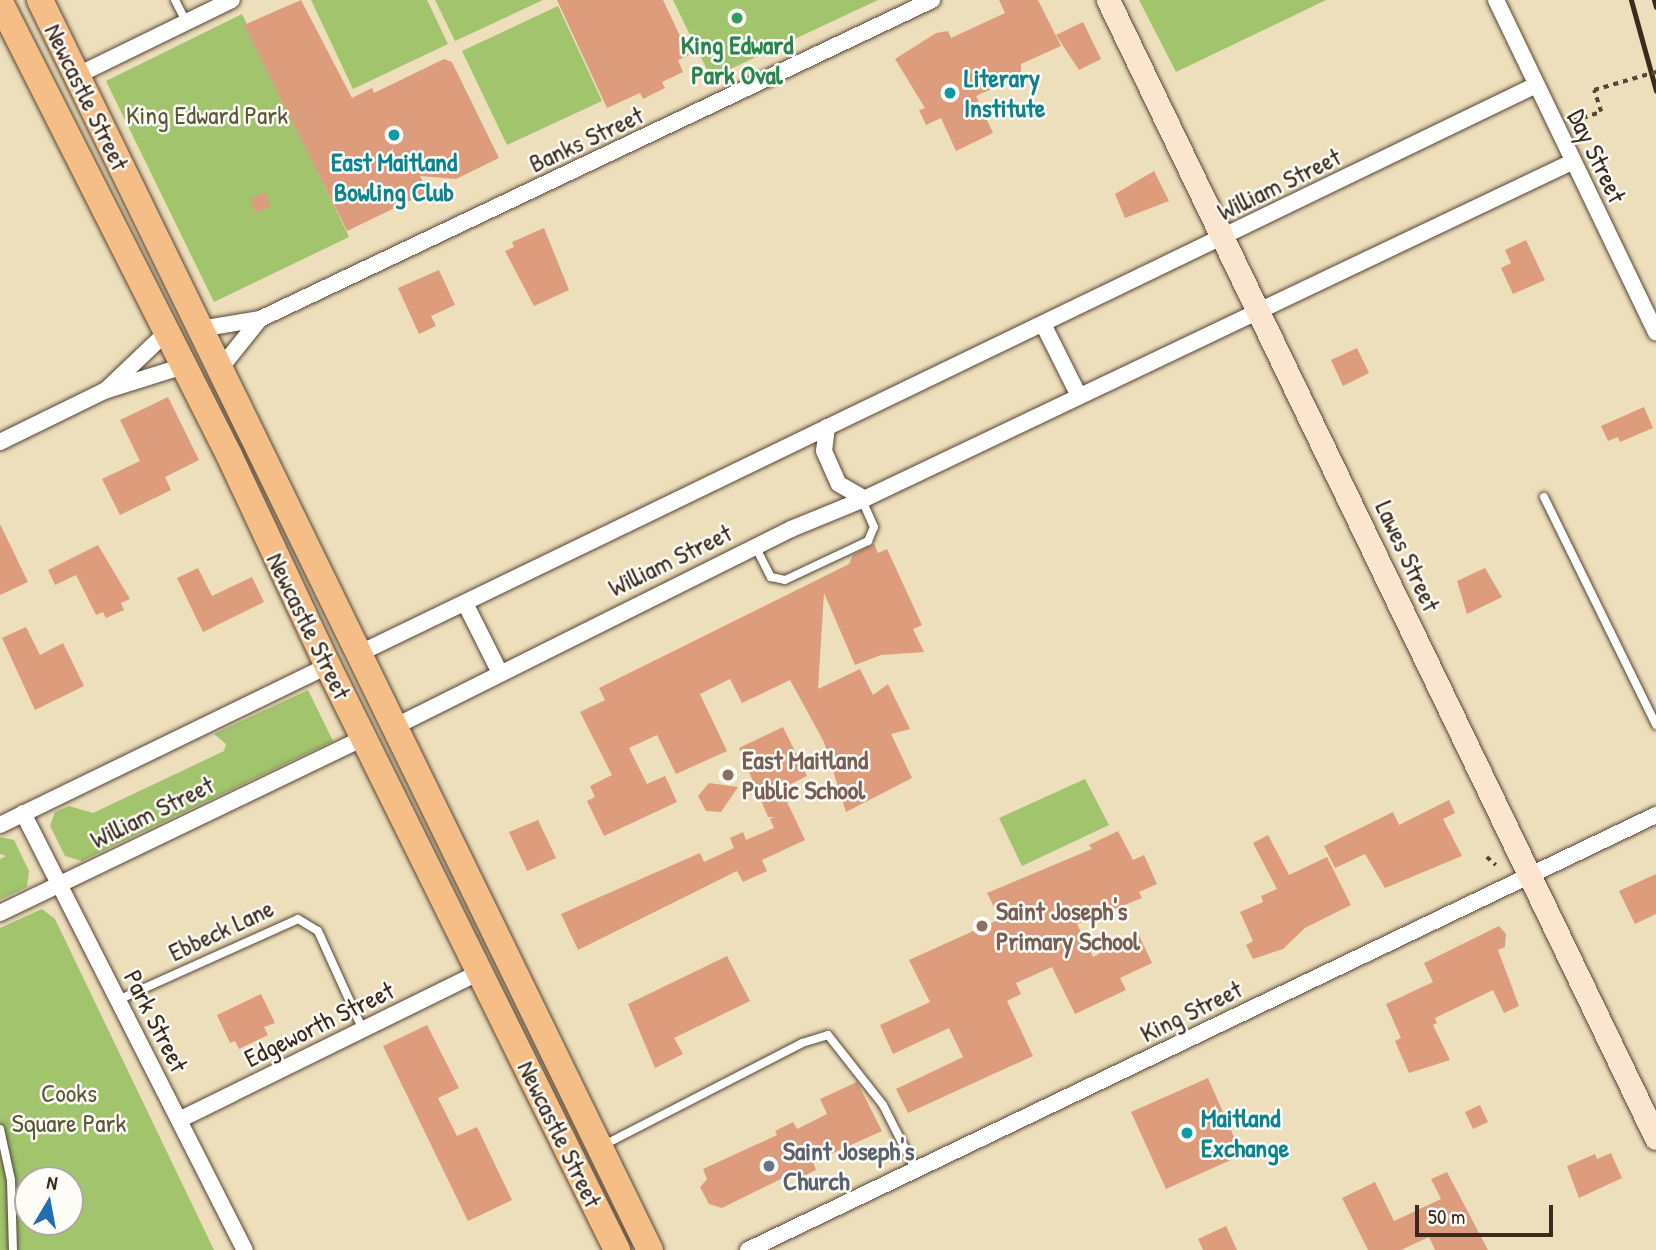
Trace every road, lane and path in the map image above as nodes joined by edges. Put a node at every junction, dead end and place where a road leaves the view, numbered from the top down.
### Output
1 (40, 0) edge
2 (175, 0) edge
3 (232, 0) edge
4 (932, 0) edge
5 (1108, 0) edge
6 (1496, 0) edge
7 (0, 2) edge
8 (186, 22) junction
9 (1656, 72) edge
10 (78, 75) junction
11 (1536, 85) junction
12 (1555, 127) junction
13 (1572, 162) junction
14 (1225, 239) junction
15 (1260, 310) junction
16 (260, 319) junction
17 (1044, 326) junction
18 (199, 329) junction
19 (1656, 331) edge
20 (167, 332) junction
21 (184, 366) junction
22 (219, 370) junction
23 (104, 391) junction
24 (1079, 396) junction
25 (827, 427) junction
26 (0, 442) edge
27 (1545, 496) dead end
28 (863, 500) junction
29 (755, 546) junction
30 (465, 603) junction
31 (356, 655) junction
32 (328, 666) junction
33 (499, 671) junction
34 (1656, 725) edge
35 (392, 728) junction
36 (364, 738) junction
37 (23, 813) junction
38 (1656, 815) edge
39 (0, 825) edge
40 (1487, 857) dead end
41 (1496, 865) dead end
42 (1529, 876) junction
43 (58, 884) junction
44 (0, 913) edge
45 (480, 972) junction
46 (118, 1000) junction
47 (363, 1030) junction
48 (179, 1120) junction
49 (0, 1129) edge
50 (1656, 1138) edge
51 (598, 1147) junction
52 (916, 1170) junction
53 (634, 1217) junction
54 (13, 1250) edge
55 (245, 1250) edge
56 (617, 1250) edge
57 (638, 1250) edge
58 (650, 1250) edge
59 (748, 1250) edge

1 - 10 highway, Newcastle Street
2 - 8 lane
3 - 8 street
4 - 16 street, Banks Street
5 - 14 main road, Lawes Street
6 - 11 street, Day Street
7 - 20 highway, Newcastle Street
8 - 10 street
9 - 12 path, bridge
10 - 18 highway, Newcastle Street
11 - 12 street, Day Street
11 - 14 street, William Street
12 - 13 street, Day Street
13 - 15 street, William Street
13 - 19 street, Day Street
14 - 15 main road, Lawes Street
14 - 17 street, William Street
15 - 24 street, William Street
15 - 42 main road, Lawes Street
16 - 18 street, Banks Street
16 - 22 street, Banks Street
17 - 24 street
17 - 25 street, William Street
18 - 21 highway
18 - 22 highway, Newcastle Street
20 - 21 highway, Newcastle Street
20 - 23 street
21 - 23 street
21 - 32 highway, Newcastle Street
22 - 31 highway, Newcastle Street
23 - 26 street
24 - 28 street, William Street
25 - 28 street
25 - 30 street, William Street
27 - 34 lane
28 - 29 street, William Street
28 - 29 lane
29 - 33 street, William Street
30 - 31 street, William Street
30 - 33 street
31 - 35 highway, Newcastle Street
32 - 36 highway, Newcastle Street
32 - 37 street, William Street
33 - 35 street, William Street
35 - 51 highway, Newcastle Street
36 - 43 street, William Street
36 - 45 highway, Newcastle Street
37 - 39 street, William Street
37 - 43 street, Park Street
38 - 42 street, King Street
40 - 41 path
42 - 50 main road, Lawes Street
42 - 52 street, King Street
43 - 44 street, William Street
43 - 46 street, Park Street
45 - 47 street, Edgeworth Street
45 - 56 highway, Newcastle Street
46 - 47 lane, Ebbeck Lane
46 - 48 street, Park Street
47 - 48 street, Edgeworth Street
48 - 55 street, Park Street
49 - 54 lane
51 - 52 lane
51 - 53 highway, Newcastle Street
52 - 59 street, King Street
53 - 57 highway
53 - 58 highway, Newcastle Street

